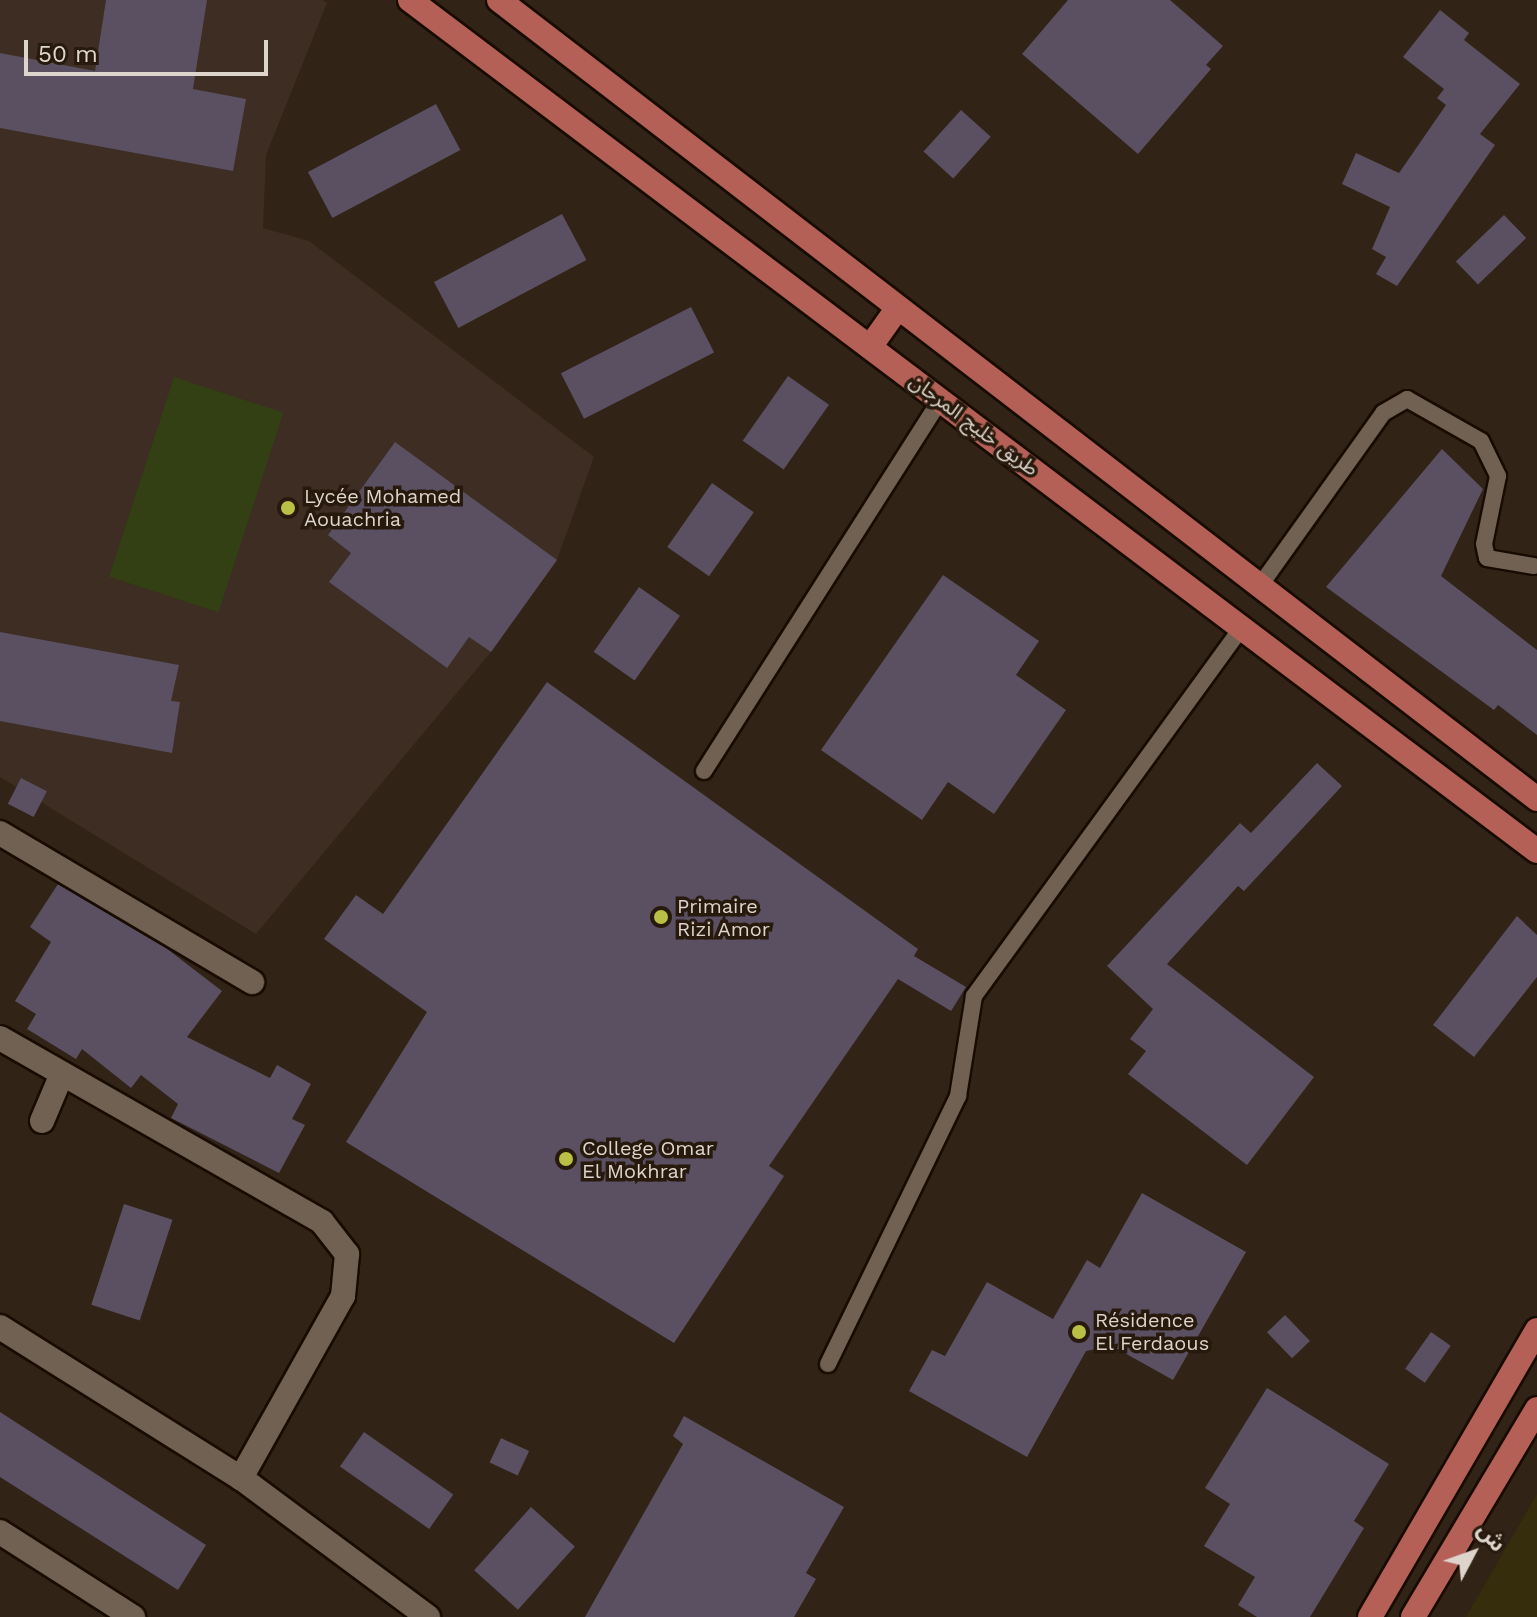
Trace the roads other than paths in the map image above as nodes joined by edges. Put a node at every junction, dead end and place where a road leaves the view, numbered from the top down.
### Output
1 (410, 0) edge
2 (499, 0) edge
3 (897, 309) junction
4 (870, 347) junction
5 (940, 400) junction
6 (1534, 566) dead end
7 (1259, 587) junction
8 (1242, 627) junction
9 (704, 771) dead end
10 (1537, 799) edge
11 (0, 833) edge
12 (1537, 851) edge
13 (252, 982) dead end
14 (0, 1038) edge
15 (61, 1076) junction
16 (42, 1121) dead end
17 (0, 1327) edge
18 (1537, 1330) edge
19 (828, 1364) dead end
20 (1537, 1409) edge
21 (241, 1478) junction
22 (0, 1532) edge
23 (418, 1614) edge
24 (133, 1617) edge
25 (1370, 1617) edge
26 (1413, 1617) edge

1 - 4 main road, طريق خليج المرجان
2 - 3 main road
3 - 4 main road
3 - 7 main road
4 - 5 main road, طريق خليج المرجان
5 - 8 main road, طريق خليج المرجان
5 - 9 lane
6 - 7 lane
7 - 10 main road
8 - 12 main road, طريق خليج المرجان
8 - 19 lane
11 - 13 street
14 - 15 street
15 - 16 street
15 - 21 street
17 - 21 street
18 - 25 main road
20 - 26 main road
21 - 23 street
22 - 24 street

